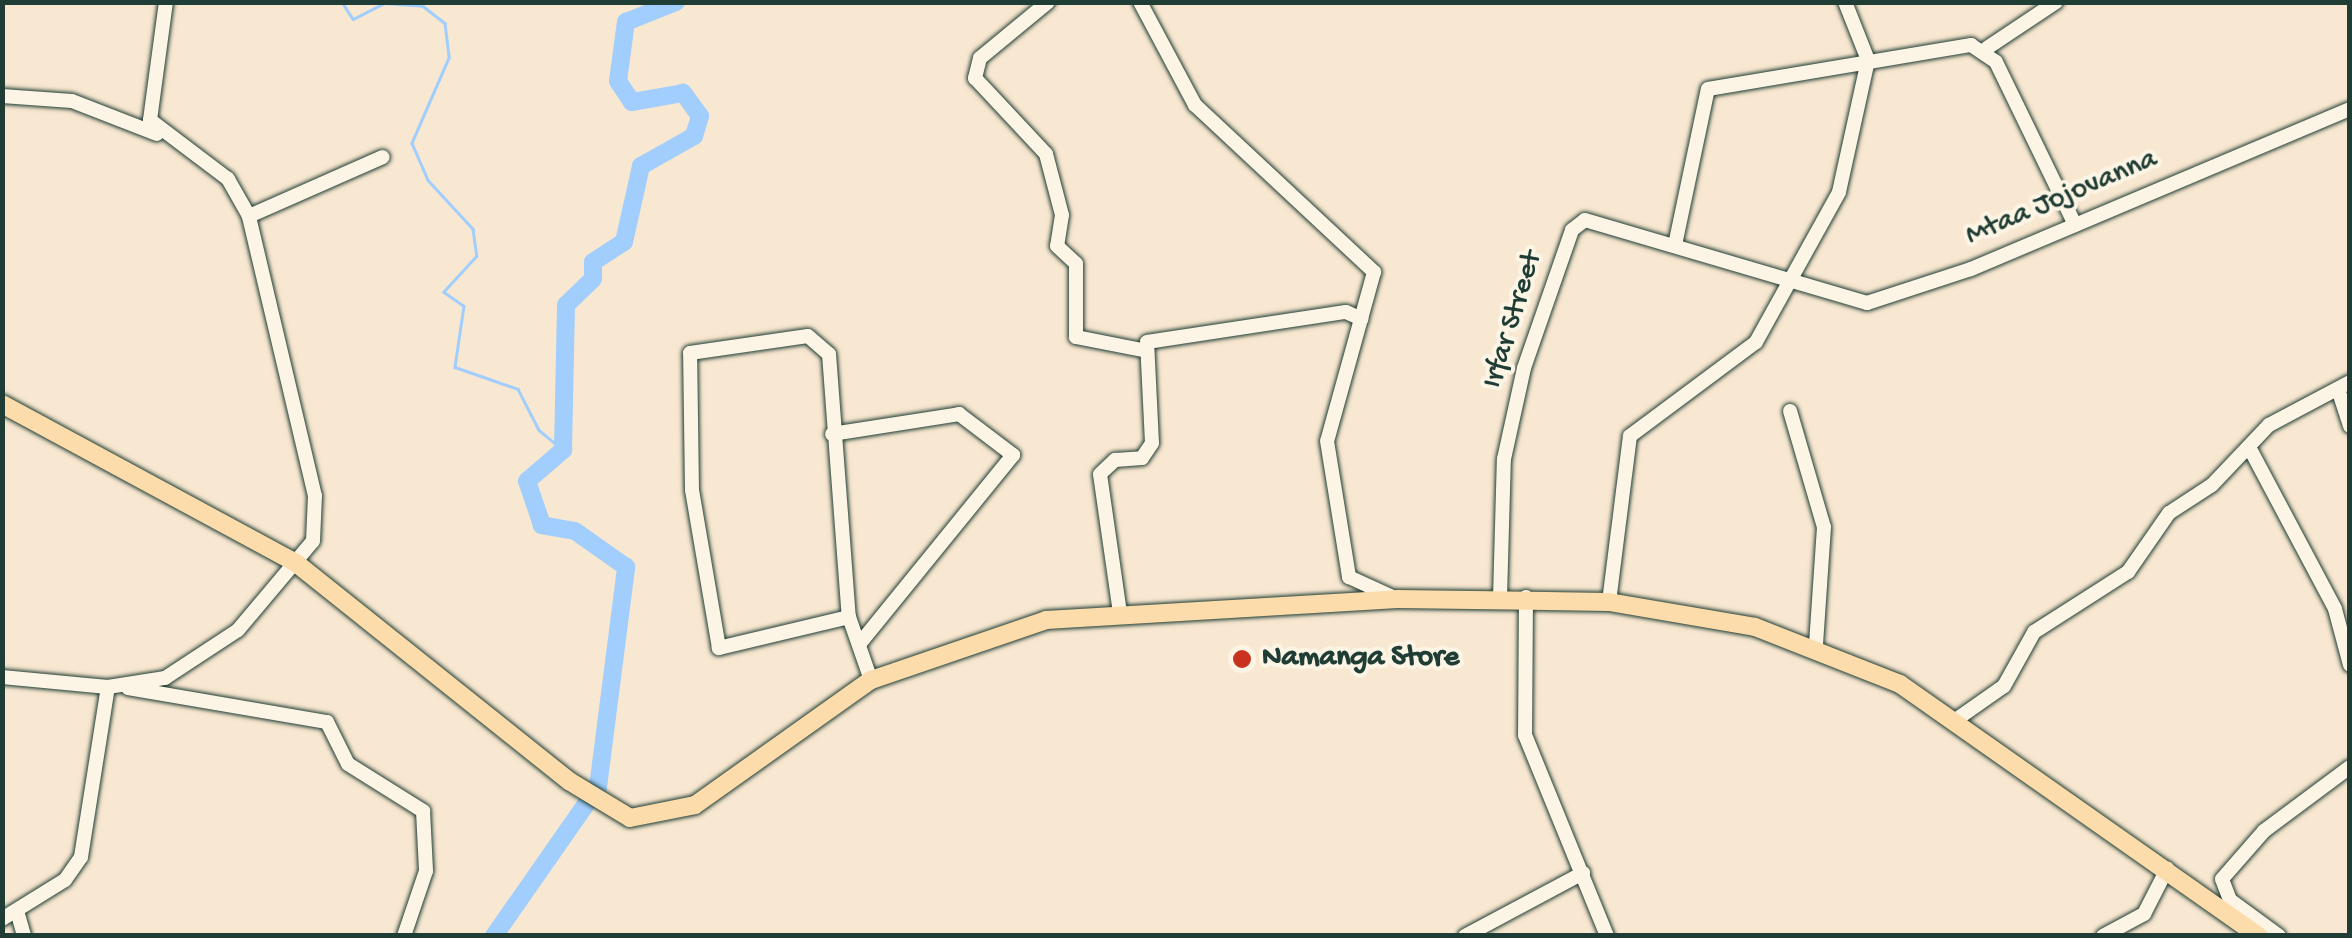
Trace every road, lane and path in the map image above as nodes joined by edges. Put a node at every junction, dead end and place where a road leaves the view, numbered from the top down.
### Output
1 (166, 2) edge
2 (1048, 2) edge
3 (1140, 2) edge
4 (1846, 2) edge
5 (2056, 2) edge
6 (1987, 48) junction
7 (1868, 60) junction
8 (2, 96) edge
9 (2350, 109) edge
10 (157, 134) junction
11 (383, 157) dead end
12 (249, 216) junction
13 (2074, 224) junction
14 (1675, 244) junction
15 (1791, 284) junction
16 (1362, 319) junction
17 (1142, 350) junction
18 (2344, 385) edge
19 (2, 404) edge
20 (1790, 411) dead end
21 (2350, 426) edge
22 (832, 434) junction
23 (2249, 447) junction
24 (296, 564) junction
25 (1526, 597) junction
26 (1500, 598) junction
27 (1397, 599) junction
28 (1609, 602) junction
29 (1120, 613) junction
30 (850, 617) junction
31 (861, 642) junction
32 (1816, 645) junction
33 (2350, 665) edge
34 (3, 673) edge
35 (871, 680) junction
36 (116, 687) junction
37 (1957, 719) junction
38 (2350, 767) edge
39 (2167, 869) junction
40 (1582, 873) junction
41 (17, 911) junction
42 (2, 919) edge
43 (24, 936) edge
44 (404, 936) edge
45 (1464, 936) edge
46 (1606, 936) edge
47 (2103, 936) edge
48 (2259, 936) edge
49 (2278, 936) edge

1 - 10 street
2 - 17 street
3 - 16 street
4 - 7 street
5 - 6 street
6 - 7 street
6 - 13 street
7 - 14 street
7 - 15 street
8 - 10 street
9 - 13 street, Mtaa Jojovanna
10 - 12 street
11 - 12 street
12 - 24 street
13 - 15 street, Mtaa Jojovanna
14 - 15 street, Irfar Street
14 - 26 street, Irfar Street
15 - 28 street
16 - 17 street
16 - 27 street
17 - 29 street
18 - 21 street
18 - 23 street
19 - 24 main road
20 - 32 street
22 - 30 street
22 - 30 street
22 - 31 street
23 - 33 street
23 - 37 street
24 - 35 main road
24 - 36 street
25 - 26 main road
25 - 28 main road
25 - 40 street
26 - 27 main road
27 - 29 main road
28 - 32 main road
29 - 35 main road
30 - 31 street
31 - 35 street
32 - 37 main road
34 - 36 street
36 - 41 street
36 - 44 street
37 - 39 main road
38 - 49 street
39 - 47 street
39 - 48 main road
40 - 45 street
40 - 46 street
41 - 42 street
41 - 43 street

